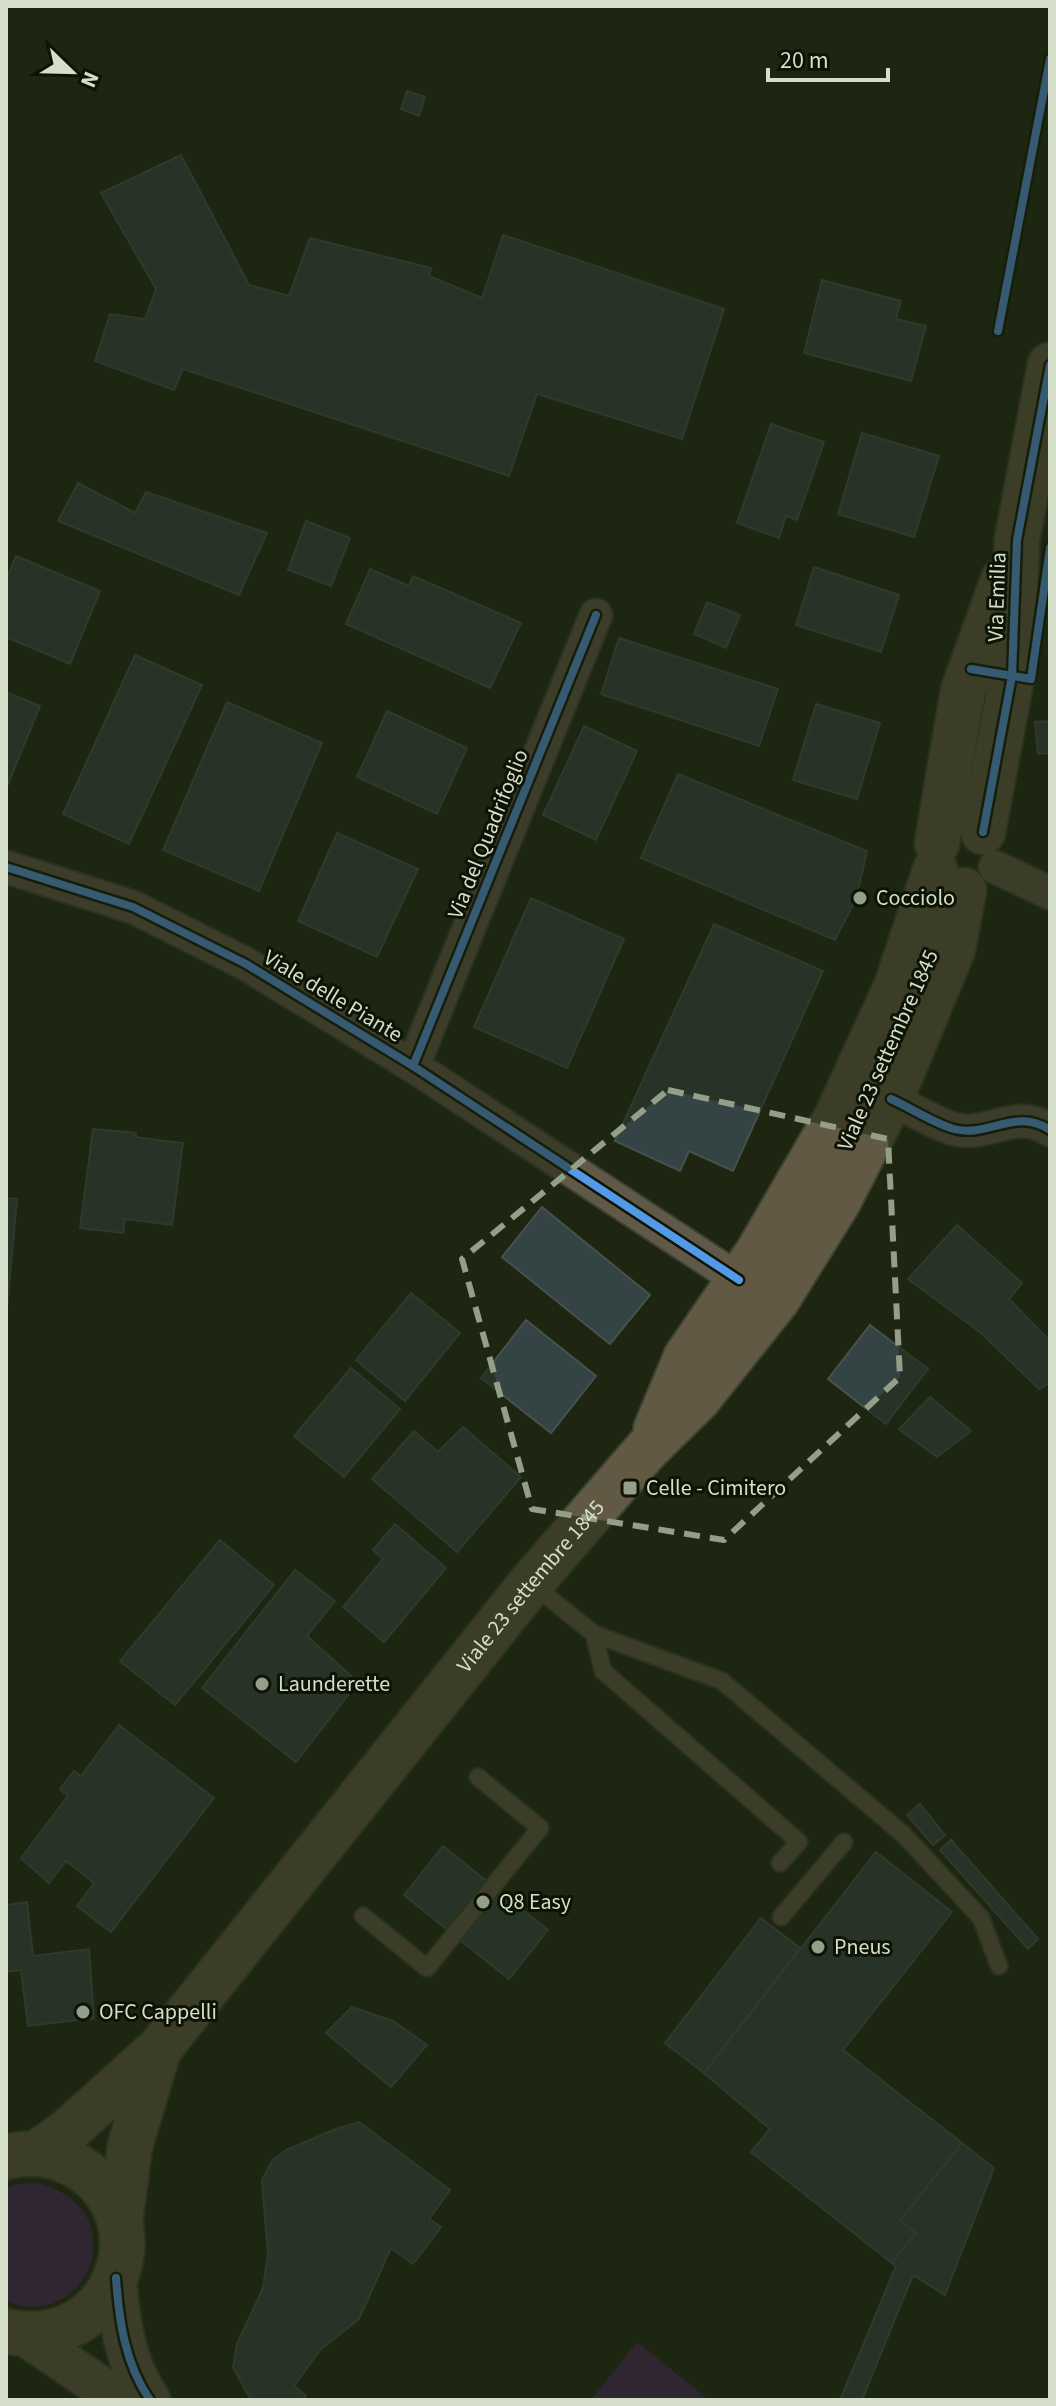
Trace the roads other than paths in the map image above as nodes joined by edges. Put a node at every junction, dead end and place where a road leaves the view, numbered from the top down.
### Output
1 (1050, 365) edge
2 (596, 615) dead end
3 (963, 860) junction
4 (6, 867) edge
5 (1050, 893) edge
6 (413, 1066) junction
7 (891, 1099) junction
8 (1050, 1130) edge
9 (739, 1280) junction
10 (647, 1449) junction
11 (531, 1583) junction
12 (594, 1634) junction
13 (478, 1777) dead end
14 (844, 1842) dead end
15 (780, 1863) dead end
16 (363, 1916) dead end
17 (781, 1917) dead end
18 (999, 1966) dead end
19 (160, 2048) junction
20 (22, 2155) edge
21 (120, 2222) junction
22 (116, 2278) junction
23 (16, 2334) edge
24 (120, 2400) edge
25 (150, 2400) edge

1 - 3 main road, Via Emilia
2 - 6 street, Via del Quadrifoglio
3 - 5 street
3 - 7 main road, Viale 23 settembre 1845
3 - 9 main road, Viale 23 settembre 1845
4 - 6 street, Viale delle Piante
6 - 9 street, Viale delle Piante
7 - 8 street
7 - 10 main road, Viale 23 settembre 1845
9 - 10 main road, Viale 23 settembre 1845
10 - 11 main road, Viale 23 settembre 1845
11 - 12 lane
11 - 19 main road, Viale 23 settembre 1845
12 - 15 lane
12 - 18 lane
13 - 16 lane
14 - 17 lane
19 - 20 main road, Viale 23 settembre 1845
19 - 21 main road, Viale 23 settembre 1845
20 - 21 main road, Viale 23 settembre 1845
21 - 22 main road, Viale 23 settembre 1845
22 - 23 main road, Viale 23 settembre 1845
22 - 25 street
23 - 24 street

